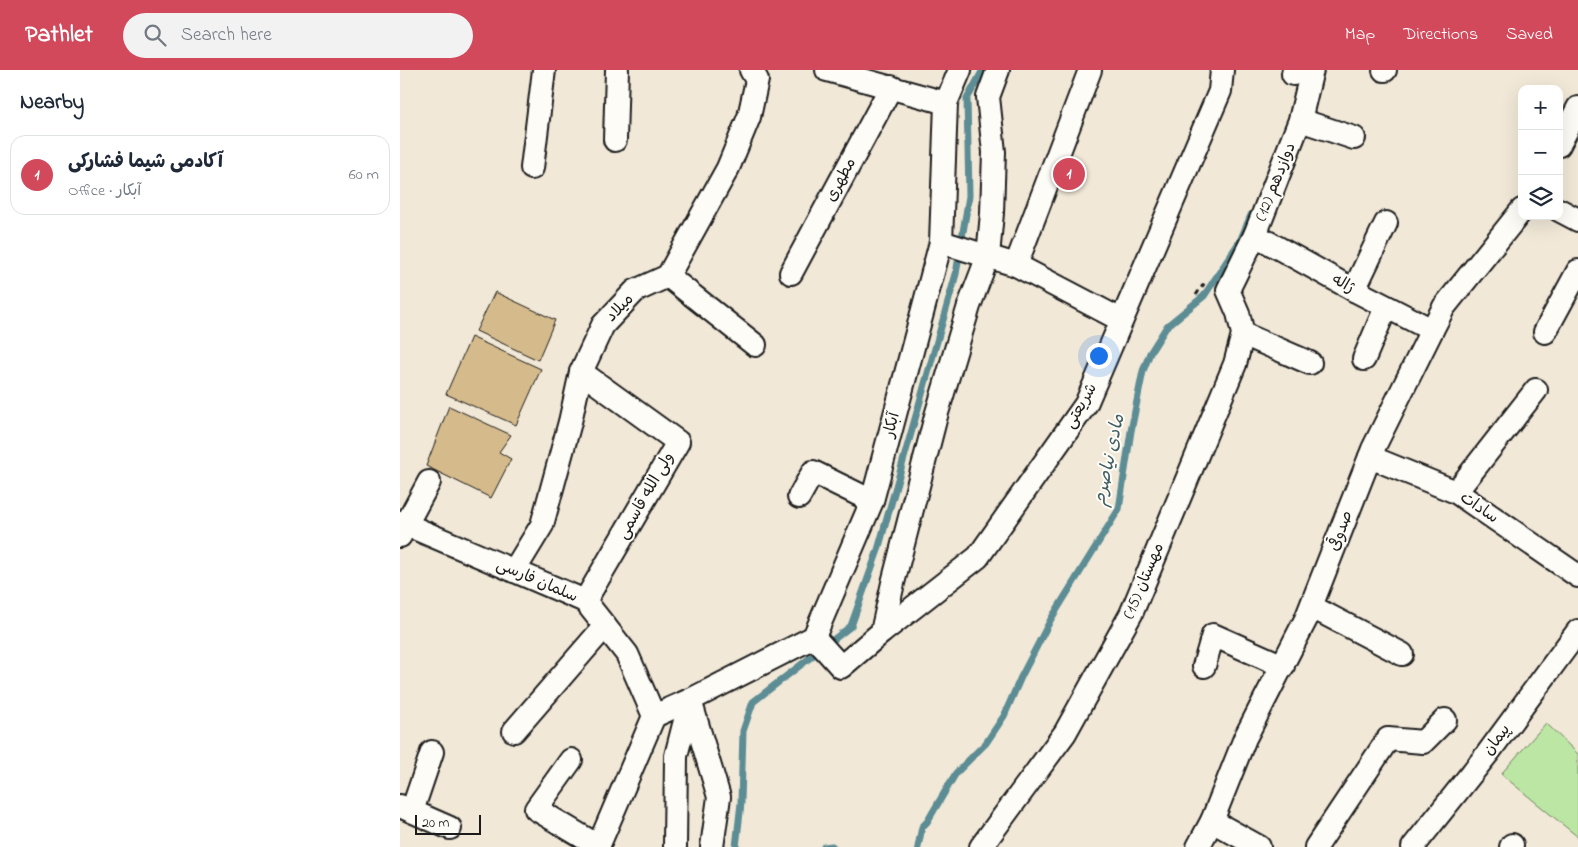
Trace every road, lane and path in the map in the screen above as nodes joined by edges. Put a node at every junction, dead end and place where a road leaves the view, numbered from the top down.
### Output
1 (544, 70) edge
2 (617, 70) edge
3 (751, 70) edge
4 (827, 70) edge
5 (960, 70) edge
6 (998, 70) edge
7 (1090, 70) edge
8 (1222, 70) edge
9 (1300, 71) edge
10 (891, 87) junction
11 (946, 103) junction
12 (1578, 108) edge
13 (1300, 120) junction
14 (1563, 137) edge
15 (1354, 138) dead end
16 (615, 140) dead end
17 (532, 168) dead end
18 (1563, 212) edge
19 (1518, 215) edge
20 (1578, 220) edge
21 (1386, 223) dead end
22 (1255, 235) junction
23 (941, 242) junction
24 (988, 256) junction
25 (1016, 265) junction
26 (1578, 271) edge
27 (791, 273) dead end
28 (668, 276) junction
29 (1228, 290) joint
30 (1354, 290) junction
31 (1386, 307) junction
32 (1121, 320) junction
33 (1432, 330) junction
34 (1545, 332) dead end
35 (1243, 334) junction
36 (755, 345) dead end
37 (1364, 358) dead end
38 (1310, 363) dead end
39 (581, 372) junction
40 (1536, 390) dead end
41 (1370, 457) junction
42 (429, 482) dead end
43 (1456, 492) junction
44 (799, 497) dead end
45 (872, 502) junction
46 (402, 527) edge
47 (514, 571) junction
48 (1578, 576) edge
49 (584, 601) junction
50 (1312, 607) junction
51 (605, 626) junction
52 (1578, 631) edge
53 (882, 632) junction
54 (814, 637) junction
55 (1402, 654) dead end
56 (1204, 666) dead end
57 (1282, 666) junction
58 (690, 700) junction
59 (654, 716) junction
60 (1445, 720) dead end
61 (514, 731) dead end
62 (432, 752) dead end
63 (571, 760) dead end
64 (406, 808) edge
65 (1212, 822) junction
66 (450, 828) dead end
67 (598, 847) edge
68 (676, 847) edge
69 (712, 847) edge
70 (982, 847) edge
71 (1198, 847) edge
72 (1259, 847) edge
73 (1316, 847) edge
74 (1414, 847) edge

1 - 17 street
2 - 16 street
3 - 28 street
4 - 10 street
5 - 11 street, آبکار
6 - 24 street
7 - 25 street
8 - 32 street, شریعتی
9 - 13 street, دوازدهم (12)
10 - 11 street
10 - 27 street, مطهری
11 - 23 street, آبکار
12 - 14 street
13 - 15 street
13 - 22 street, دوازدهم (12)
18 - 20 street
19 - 33 street, صدوقی
21 - 30 street
22 - 29 street, دوازدهم (12)
22 - 30 street, ژاله
23 - 24 street
23 - 45 street, آبکار
24 - 25 street
24 - 53 street
25 - 32 street
26 - 34 street
28 - 36 street
28 - 39 street, میلاد
29 - 35 street, مهستان (15)
30 - 31 street, ژاله
31 - 33 street, ژاله
31 - 37 street
32 - 53 street, شریعتی
33 - 41 street, صدوقی
35 - 38 street
35 - 70 street, مهستان (15)
39 - 47 street, میلاد
39 - 49 street, ولی الله قاسمی
40 - 43 street
41 - 43 street, سادات
41 - 50 street, صدوقی
42 - 46 street
43 - 48 street, سادات
44 - 45 street
45 - 54 street, آبکار
46 - 47 street, سلمان فارسی
47 - 49 street, سلمان فارسی
49 - 51 street, سلمان فارسی
50 - 55 street
50 - 57 street, صدوقی
51 - 59 street, سلمان فارسی
51 - 61 street
52 - 74 street, پیمان
53 - 54 street
54 - 58 street
56 - 57 street
57 - 65 street, صدوقی
58 - 59 street
58 - 68 street
58 - 69 street
59 - 67 street
60 - 73 street
62 - 64 street
63 - 67 street
64 - 66 street
65 - 71 street, صدوقی
65 - 72 street

